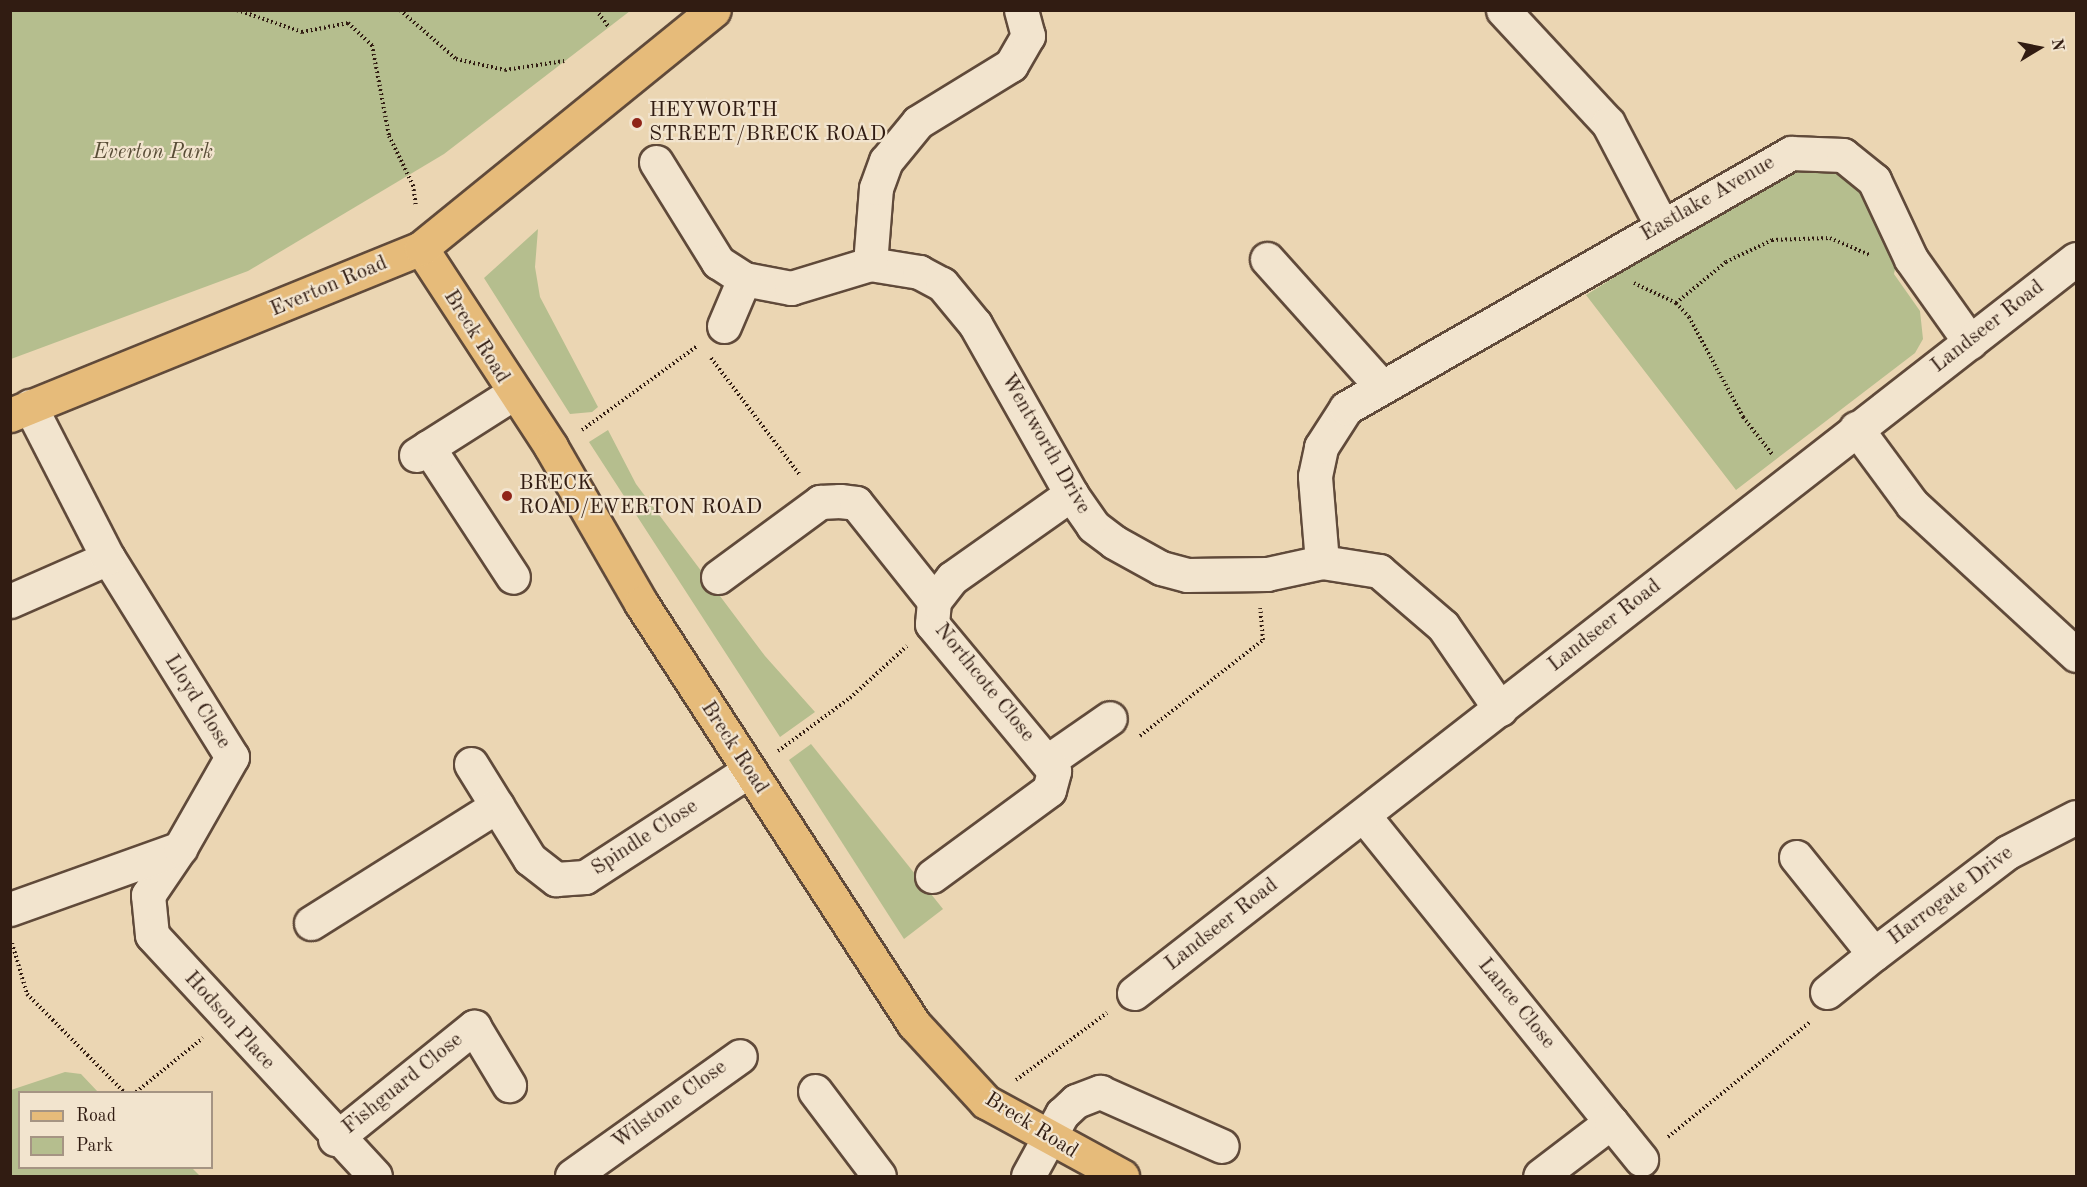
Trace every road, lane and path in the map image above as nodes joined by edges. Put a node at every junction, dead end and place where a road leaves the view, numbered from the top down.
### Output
1 (237, 10) edge
2 (400, 10) edge
3 (596, 10) edge
4 (714, 10) edge
5 (1021, 10) edge
6 (1503, 10) edge
7 (609, 27) dead end
8 (564, 61) dead end
9 (656, 162) dead end
10 (1662, 226) junction
11 (421, 248) junction
12 (1605, 258) junction
13 (1267, 259) dead end
14 (1911, 259) junction
15 (2076, 259) edge
16 (870, 264) junction
17 (744, 279) junction
18 (1676, 303) junction
19 (712, 335) junction
20 (1970, 342) junction
21 (1381, 386) junction
22 (512, 394) junction
23 (20, 411) edge
24 (1856, 428) junction
25 (551, 447) junction
26 (1791, 478) junction
27 (1071, 494) junction
28 (820, 502) junction
29 (108, 558) junction
30 (1322, 562) junction
31 (1258, 574) junction
32 (513, 577) dead end
33 (718, 577) dead end
34 (10, 601) edge
35 (933, 612) junction
36 (2076, 655) edge
37 (1500, 709) junction
38 (1110, 718) joint
39 (1048, 761) junction
40 (471, 764) dead end
41 (748, 771) junction
42 (497, 806) junction
43 (1364, 816) junction
44 (2076, 817) edge
45 (180, 848) junction
46 (1796, 857) dead end
47 (932, 876) dead end
48 (10, 909) edge
49 (311, 923) dead end
50 (10, 940) edge
51 (1874, 954) junction
52 (1827, 992) joint
53 (1134, 993) joint
54 (227, 1019) junction
55 (740, 1056) dead end
56 (509, 1085) dead end
57 (123, 1091) edge
58 (137, 1091) edge
59 (815, 1091) dead end
60 (986, 1102) junction
61 (1611, 1122) junction
62 (1047, 1138) junction
63 (335, 1139) junction
64 (1222, 1146) dead end
65 (1641, 1159) joint
66 (375, 1176) edge
67 (572, 1176) edge
68 (879, 1176) edge
69 (1028, 1176) edge
70 (1122, 1176) edge
71 (1540, 1176) edge

1 - 11 path
2 - 8 path
3 - 7 path
4 - 11 main road, Everton Road
5 - 16 street
6 - 10 street
9 - 17 street, Wentworth Drive
10 - 12 street, Eastlake Avenue
10 - 14 street, Eastlake Avenue
11 - 22 main road, Breck Road
11 - 23 main road, Everton Road
12 - 18 path
12 - 21 street, Eastlake Avenue
13 - 21 street
14 - 18 path
14 - 20 street, Eastlake Avenue
15 - 20 street, Landseer Road
16 - 17 street, Wentworth Drive
16 - 27 street, Wentworth Drive
17 - 19 street
18 - 26 path
19 - 25 path
19 - 28 path
20 - 24 street, Landseer Road
21 - 30 street, Eastlake Avenue
22 - 25 main road, Breck Road
22 - 32 street
23 - 29 street, Lloyd Close
24 - 26 street, Landseer Road
24 - 36 street
25 - 41 main road, Breck Road
26 - 37 street, Landseer Road
27 - 31 street, Wentworth Drive
27 - 35 street, Northcote Close
28 - 33 street
28 - 35 street, Northcote Close
29 - 34 street
29 - 45 street, Lloyd Close
30 - 31 street, Wentworth Drive
30 - 37 street, Wentworth Drive
31 - 38 path
35 - 39 street, Northcote Close
35 - 41 path
37 - 43 street, Landseer Road
38 - 39 street, Northcote Close
39 - 47 street, Northcote Close
40 - 42 street, Spindle Close
41 - 42 street, Spindle Close
41 - 60 main road, Breck Road
42 - 49 street
43 - 53 street, Landseer Road
43 - 61 street, Lance Close
44 - 51 street, Harrogate Drive
45 - 48 street
45 - 54 street, Hodson Place
46 - 51 street, Harrogate Drive
50 - 57 path
51 - 52 street
52 - 65 path
53 - 60 path
54 - 58 path
54 - 63 street, Hodson Place
55 - 67 street, Wilstone Close
56 - 63 street, Fishguard Close
59 - 68 street
60 - 62 main road, Breck Road
61 - 65 street, Lance Close
61 - 71 street
62 - 64 street
62 - 69 street
62 - 70 main road, Breck Road
63 - 66 street, Hodson Place

